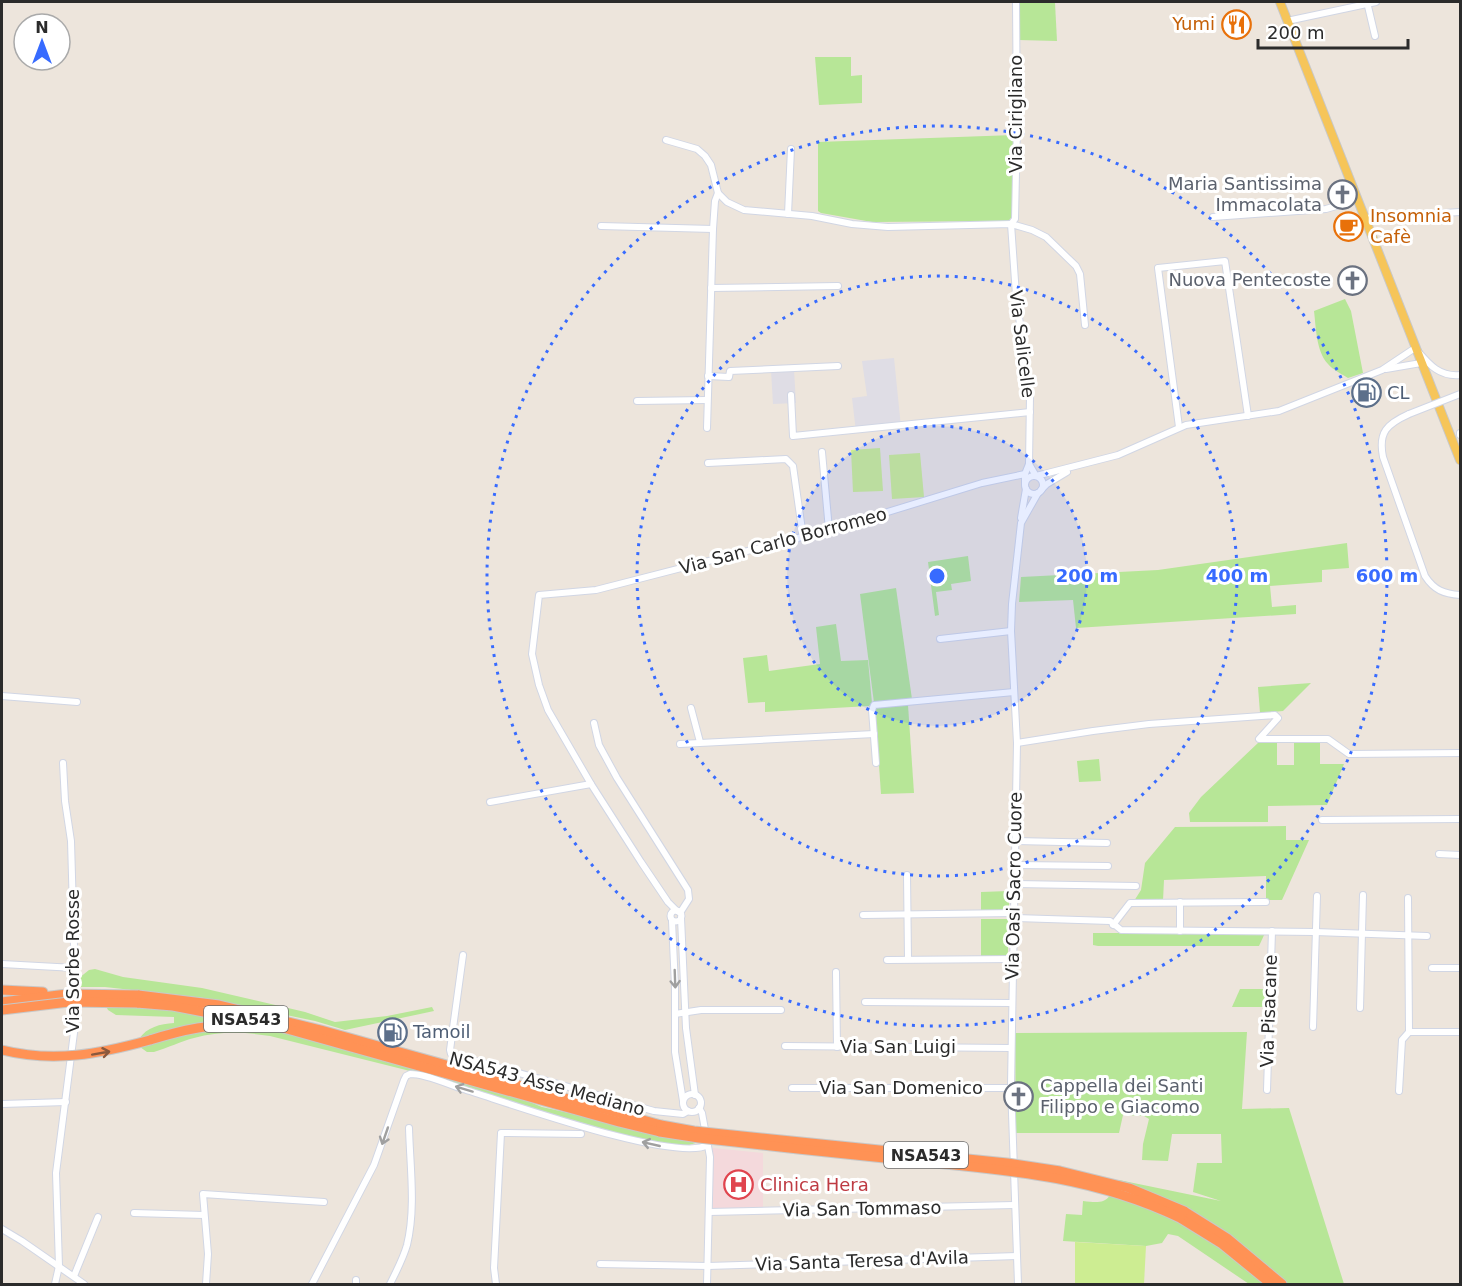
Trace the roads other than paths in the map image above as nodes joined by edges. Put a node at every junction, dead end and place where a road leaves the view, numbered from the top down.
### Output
1 (1016, 2) edge
2 (1280, 2) edge
3 (1367, 2) edge
4 (1376, 2) edge
5 (1287, 21) junction
6 (1375, 36) dead end
7 (666, 140) dead end
8 (791, 149) dead end
9 (718, 193) junction
10 (1357, 200) junction
11 (1461, 212) edge
12 (788, 214) junction
13 (1213, 217) dead end
14 (1364, 218) junction
15 (1011, 224) junction
16 (601, 226) dead end
17 (713, 229) junction
18 (838, 286) dead end
19 (711, 288) junction
20 (1085, 325) dead end
21 (1415, 348) junction
22 (1421, 363) junction
23 (838, 366) dead end
24 (1382, 370) junction
25 (1461, 375) edge
26 (708, 376) junction
27 (1461, 394) edge
28 (791, 395) dead end
29 (707, 400) junction
30 (637, 401) dead end
31 (1030, 412) junction
32 (1248, 416) junction
33 (707, 428) dead end
34 (1179, 428) junction
35 (822, 452) dead end
36 (1460, 458) edge
37 (708, 463) dead end
38 (1029, 464) junction
39 (1076, 467) junction
40 (1025, 474) junction
41 (1036, 476) junction
42 (1025, 485) junction
43 (1039, 492) junction
44 (1021, 523) junction
45 (829, 530) junction
46 (803, 537) junction
47 (1461, 595) edge
48 (1011, 631) junction
49 (940, 639) dead end
50 (1014, 692) junction
51 (2, 696) edge
52 (77, 702) dead end
53 (691, 708) dead end
54 (594, 723) dead end
55 (874, 734) junction
56 (700, 742) junction
57 (1017, 743) junction
58 (680, 744) dead end
59 (1461, 753) edge
60 (63, 763) dead end
61 (876, 763) dead end
62 (591, 784) junction
63 (490, 802) dead end
64 (1461, 819) edge
65 (1322, 820) dead end
66 (1015, 841) junction
67 (1107, 843) dead end
68 (1439, 854) dead end
69 (1461, 855) edge
70 (1015, 865) junction
71 (1108, 866) dead end
72 (907, 875) dead end
73 (1014, 884) junction
74 (1136, 886) dead end
75 (1364, 895) dead end
76 (1317, 896) dead end
77 (1408, 898) dead end
78 (1180, 902) junction
79 (1266, 902) dead end
80 (676, 915) junction
81 (863, 915) dead end
82 (907, 915) junction
83 (1014, 916) junction
84 (1113, 925) junction
85 (1180, 931) junction
86 (1272, 932) junction
87 (1316, 932) junction
88 (1362, 934) junction
89 (1409, 935) junction
90 (1427, 936) dead end
91 (673, 942) junction
92 (682, 942) junction
93 (464, 955) dead end
94 (908, 959) junction
95 (1013, 959) junction
96 (887, 960) dead end
97 (2, 964) edge
98 (75, 968) junction
99 (1432, 968) dead end
100 (1461, 968) edge
101 (837, 972) dead end
102 (2, 990) edge
103 (67, 994) junction
104 (138, 999) junction
105 (2, 1002) edge
106 (865, 1002) dead end
107 (1012, 1003) junction
108 (1360, 1008) dead end
109 (2, 1010) edge
110 (781, 1010) dead end
111 (675, 1014) junction
112 (685, 1014) junction
113 (280, 1027) junction
114 (1313, 1027) dead end
115 (1409, 1032) junction
116 (1461, 1032) edge
117 (785, 1046) dead end
118 (837, 1047) junction
119 (1011, 1048) junction
120 (2, 1050) edge
121 (792, 1088) dead end
122 (1011, 1088) junction
123 (1267, 1090) dead end
124 (1399, 1091) dead end
125 (695, 1095) junction
126 (683, 1101) junction
127 (66, 1102) junction
128 (2, 1104) edge
129 (694, 1110) junction
130 (409, 1128) dead end
131 (661, 1129) junction
132 (581, 1134) dead end
133 (708, 1145) junction
134 (324, 1202) dead end
135 (1014, 1205) junction
136 (709, 1212) junction
137 (134, 1213) dead end
138 (204, 1215) junction
139 (1182, 1215) junction
140 (98, 1217) dead end
141 (2, 1229) edge
142 (1017, 1256) junction
143 (600, 1264) dead end
144 (59, 1266) junction
145 (708, 1266) junction
146 (74, 1276) junction
147 (55, 1284) edge
148 (84, 1284) edge
149 (206, 1284) edge
150 (312, 1284) edge
151 (390, 1284) edge
152 (496, 1284) edge
153 (707, 1284) edge
154 (1018, 1284) edge
155 (1271, 1284) edge
156 (1282, 1284) edge

1 - 15 street, Via Cirigliano
2 - 5 main road
3 - 4 street
3 - 5 street
3 - 6 street
5 - 10 main road
7 - 9 street
8 - 12 street
9 - 12 street
9 - 17 street
10 - 13 street
10 - 14 main road
11 - 14 street
12 - 15 street
14 - 21 main road
15 - 20 street
15 - 31 street, Via Salicelle
16 - 17 street
17 - 19 street
18 - 19 street
19 - 26 street
21 - 22 main road
21 - 24 street, Via Oasi Sacro Cuore
21 - 25 street
22 - 24 street, Via Oasi Sacro Cuore
22 - 36 main road
23 - 26 street
24 - 32 street, Via Oasi Sacro Cuore
26 - 29 street
27 - 47 street, bridge
28 - 31 street
29 - 30 street
29 - 33 street
31 - 38 street, Via Salicelle
32 - 34 street, Via Oasi Sacro Cuore
32 - 34 street
34 - 39 street, Via Oasi Sacro Cuore
35 - 45 street
37 - 46 street
38 - 40 street
38 - 41 street
39 - 41 street, Via Oasi Sacro Cuore
39 - 43 street, Via Oasi Sacro Cuore
40 - 42 street
40 - 45 street, Via San Carlo Borromeo
41 - 42 street
41 - 43 street
42 - 43 street
42 - 44 street
43 - 44 street, Via Oasi Sacro Cuore
44 - 48 street, Via Oasi Sacro Cuore
45 - 46 street, Via San Carlo Borromeo
46 - 62 street, Via San Carlo Borromeo
48 - 49 street
48 - 50 street, Via Oasi Sacro Cuore
50 - 55 street
50 - 57 street, Via Oasi Sacro Cuore
51 - 52 street
53 - 56 street
54 - 80 street
55 - 56 street
55 - 61 street
56 - 58 street
57 - 59 street
57 - 66 street, Via Oasi Sacro Cuore
60 - 98 street, Via Sorbe Rosse
62 - 63 street
62 - 80 street
64 - 65 street
66 - 67 street
66 - 70 street, Via Oasi Sacro Cuore
68 - 69 street
70 - 71 street
70 - 73 street, Via Oasi Sacro Cuore
72 - 82 street
73 - 74 street
73 - 83 street, Via Oasi Sacro Cuore
75 - 88 street
76 - 87 street
77 - 89 street
78 - 79 street
78 - 84 street
78 - 85 street
80 - 91 street
80 - 92 street
81 - 82 street, Via Pisacane
82 - 83 street, Via Pisacane
82 - 94 street
83 - 84 street, Via Pisacane
83 - 95 street, Via Oasi Sacro Cuore
84 - 85 street, Via Pisacane
85 - 86 street, Via Pisacane
86 - 87 street, Via Pisacane
86 - 123 street, Via Pisacane
87 - 88 street, Via Pisacane
87 - 114 street
88 - 89 street, Via Pisacane
88 - 108 street
89 - 90 street, Via Pisacane
89 - 115 street
91 - 92 street
91 -> 111 street
92 - 112 street
93 - 129 street
94 - 95 street
94 - 96 street
95 - 107 street, Via Oasi Sacro Cuore
97 - 98 street
98 - 127 street, Via Sorbe Rosse
99 - 100 street
101 - 118 street
102 - 103 highway, NSA543
103 - 104 highway, NSA543 Asse Mediano / NSA543, bridge
103 - 105 highway, NSA543 Asse Mediano / NSA543
104 - 109 highway, NSA543 Asse Mediano / NSA543, bridge
104 - 113 highway, NSA543 Asse Mediano / NSA543
104 - 131 highway, NSA543 Asse Mediano / NSA543
106 - 107 street
107 - 119 street, Via Oasi Sacro Cuore
110 - 112 street
111 - 112 street
111 - 126 street
112 - 125 street
120 -> 113 highway, NSA543, bridge
113 - 131 highway, NSA543 Asse Mediano / NSA543
115 - 116 street
115 - 124 street
117 - 118 street, Via San Luigi
118 - 119 street, Via San Luigi
119 - 122 street, Via Oasi Sacro Cuore
121 - 122 street, Via San Domenico
122 - 135 street, Via Oasi Sacro Cuore
125 - 126 street
125 - 129 street
126 - 129 street
127 - 128 street
127 - 144 street, Via Sorbe Rosse
129 - 133 street
130 - 151 street
131 - 139 highway, bridge
132 - 152 street
133 - 136 street
133 -> 150 street
134 - 138 street
135 - 136 street, Via San Tommaso
135 - 142 street, Via Oasi Sacro Cuore
136 - 145 street
137 - 138 street
138 - 149 street
139 - 155 highway
139 - 156 highway
140 - 146 street
141 - 144 street
142 - 145 street, Via Santa Teresa d'Avila
142 - 154 street, Via Oasi Sacro Cuore
143 - 145 street, Via Santa Teresa d'Avila
144 - 146 street
144 - 147 street, Via Sorbe Rosse
145 - 153 street
146 - 148 street

